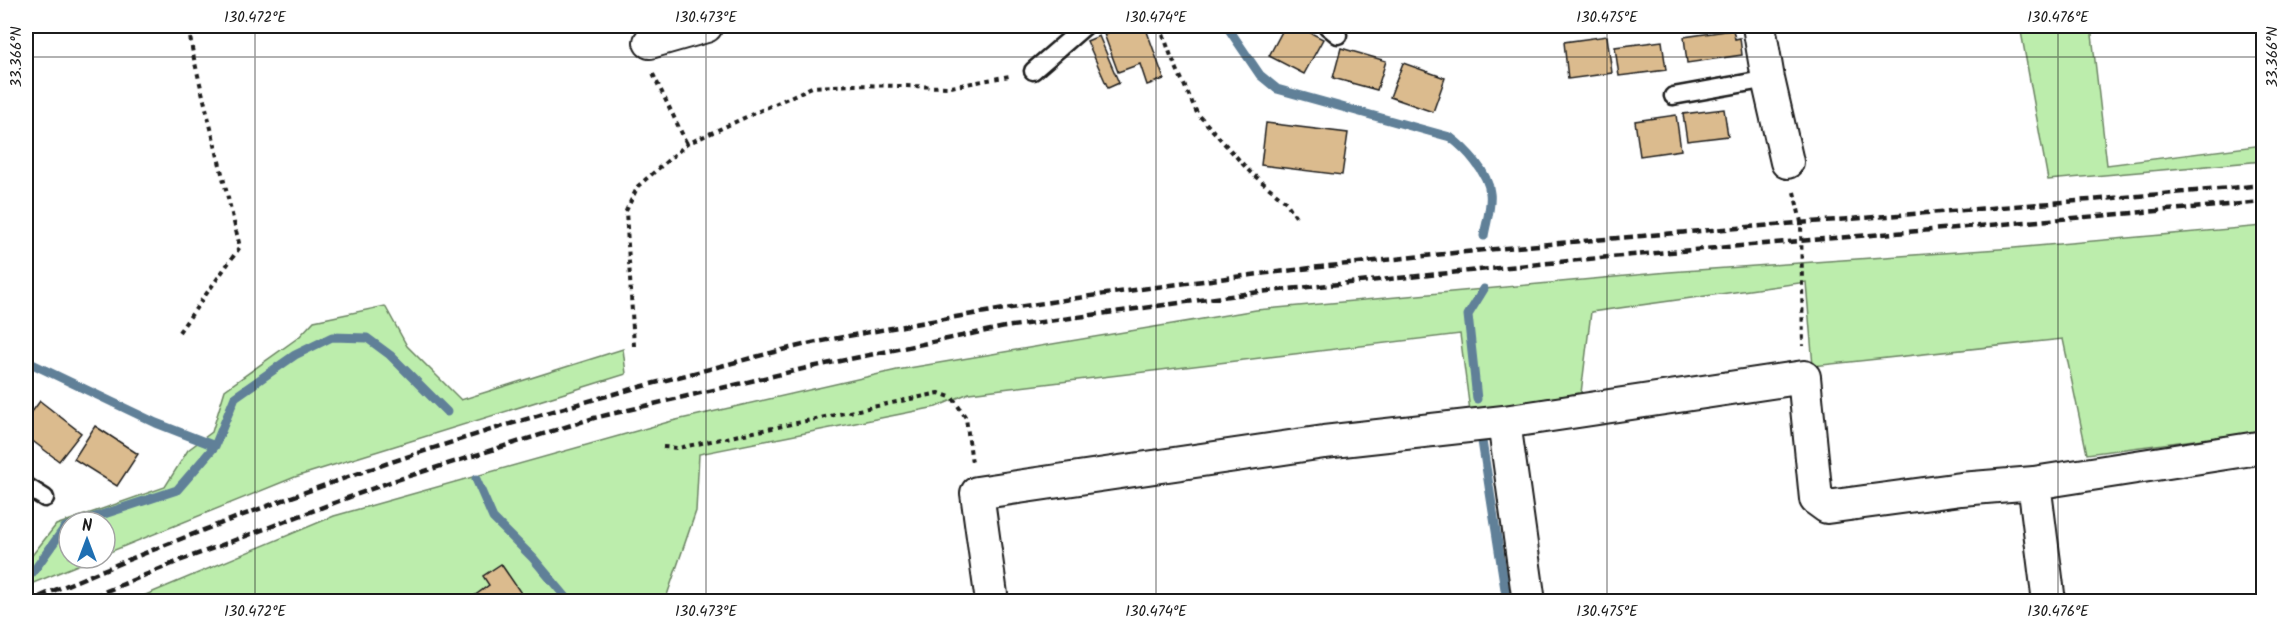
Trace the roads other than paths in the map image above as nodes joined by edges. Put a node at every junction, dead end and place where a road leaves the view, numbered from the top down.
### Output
1 (706, 26) edge
2 (1085, 26) edge
3 (1759, 26) edge
4 (650, 42) dead end
5 (1033, 71) road end
6 (1767, 79) junction
7 (1673, 96) dead end
8 (1787, 162) road end
9 (1504, 422) junction
10 (2264, 447) edge
11 (2034, 483) junction
12 (26, 486) edge
13 (45, 498) dead end
14 (992, 602) edge
15 (1529, 602) edge
16 (2049, 602) edge

1 - 4 street
2 - 5 lane
3 - 6 street
6 - 7 lane
6 - 8 street
9 - 11 street
9 - 14 street
9 - 15 street
10 - 11 street
11 - 16 street
12 - 13 lane

